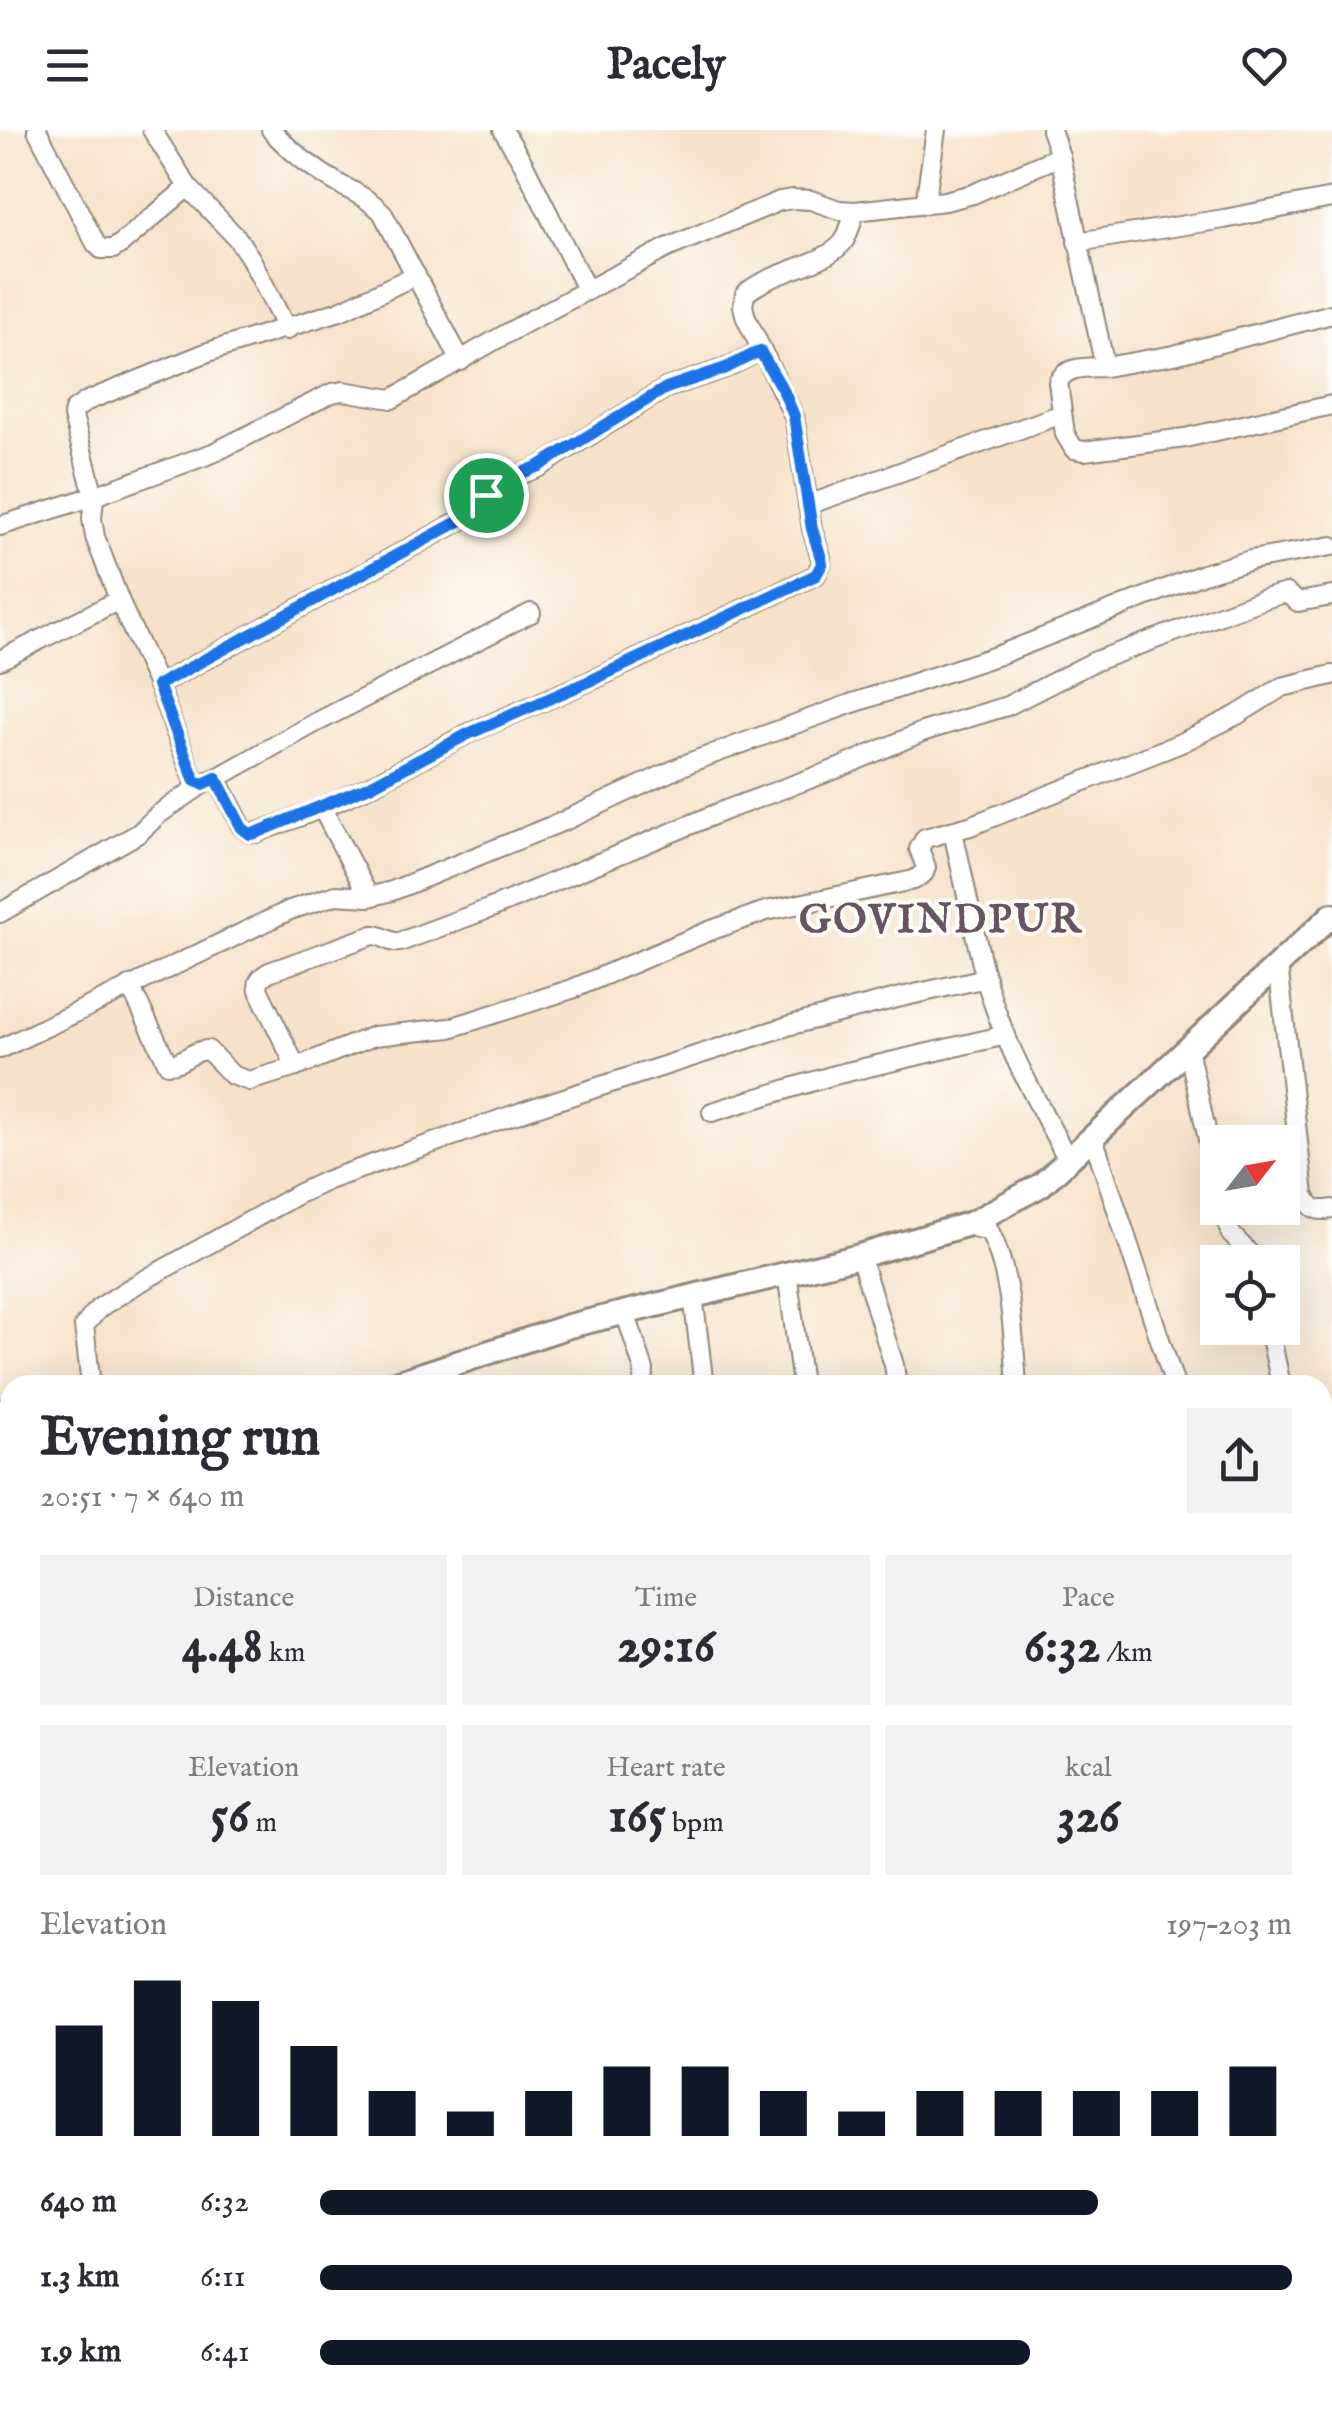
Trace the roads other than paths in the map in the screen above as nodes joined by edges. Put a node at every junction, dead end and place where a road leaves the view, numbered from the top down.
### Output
1 (36, 130) edge
2 (152, 130) edge
3 (271, 130) edge
4 (503, 130) edge
5 (936, 130) edge
6 (1051, 130) edge
7 (1060, 156) junction
8 (188, 187) junction
9 (1332, 198) edge
10 (925, 204) junction
11 (855, 210) junction
12 (1077, 242) junction
13 (416, 275) junction
14 (587, 290) junction
15 (1332, 314) edge
16 (287, 330) junction
17 (760, 351) junction
18 (461, 360) junction
19 (1105, 367) junction
20 (1332, 405) edge
21 (1062, 414) junction
22 (94, 496) junction
23 (808, 505) junction
24 (0, 526) edge
25 (1332, 546) edge
26 (1332, 596) edge
27 (119, 600) junction
28 (531, 614) dead end
29 (0, 660) edge
30 (1332, 675) edge
31 (158, 685) junction
32 (210, 781) junction
33 (322, 808) junction
34 (953, 832) junction
35 (369, 897) junction
36 (0, 913) edge
37 (1332, 915) edge
38 (1278, 964) junction
39 (986, 978) junction
40 (130, 986) junction
41 (1006, 1035) junction
42 (1188, 1048) junction
43 (0, 1049) edge
44 (296, 1066) junction
45 (712, 1112) dead end
46 (1205, 1125) edge
47 (1093, 1137) junction
48 (1068, 1160) junction
49 (1332, 1209) edge
50 (972, 1222) junction
51 (1228, 1225) edge
52 (1242, 1245) edge
53 (860, 1256) junction
54 (787, 1272) junction
55 (693, 1295) junction
56 (626, 1312) junction
57 (1273, 1345) edge
58 (89, 1375) edge
59 (421, 1375) edge
60 (644, 1375) edge
61 (703, 1375) edge
62 (801, 1375) edge
63 (895, 1375) edge
64 (1016, 1375) edge
65 (1172, 1375) edge
66 (1279, 1375) edge

1 - 8 street
2 - 8 street
3 - 13 street
4 - 14 street
5 - 10 street
6 - 7 street
7 - 10 street
7 - 12 street
8 - 16 street
9 - 12 street
10 - 11 street
11 - 14 street
11 - 17 street
12 - 19 street
13 - 16 street
13 - 18 street
14 - 18 street
15 - 19 street
16 - 22 street
17 - 23 street
17 - 31 street
18 - 22 street
19 - 21 street
20 - 21 street
21 - 23 street
22 - 24 street
22 - 27 street
23 - 33 street
25 - 35 street
26 - 44 street
27 - 29 street
27 - 31 street
28 - 32 street
30 - 34 street
31 - 32 street
32 - 33 street
32 - 36 street
33 - 35 street
34 - 39 street
34 - 44 street
35 - 40 street
37 - 38 main road
38 - 42 main road
38 - 49 street
39 - 41 street
39 - 58 street
40 - 43 street
40 - 44 street
41 - 45 street
41 - 48 street
42 - 46 street
42 - 47 main road
47 - 48 main road
47 - 65 street
48 - 50 main road
50 - 53 main road
50 - 64 street
51 - 52 street
53 - 54 main road
53 - 63 street
54 - 55 main road
54 - 62 street
55 - 56 main road
55 - 61 street
56 - 59 main road
56 - 60 street
57 - 66 street

